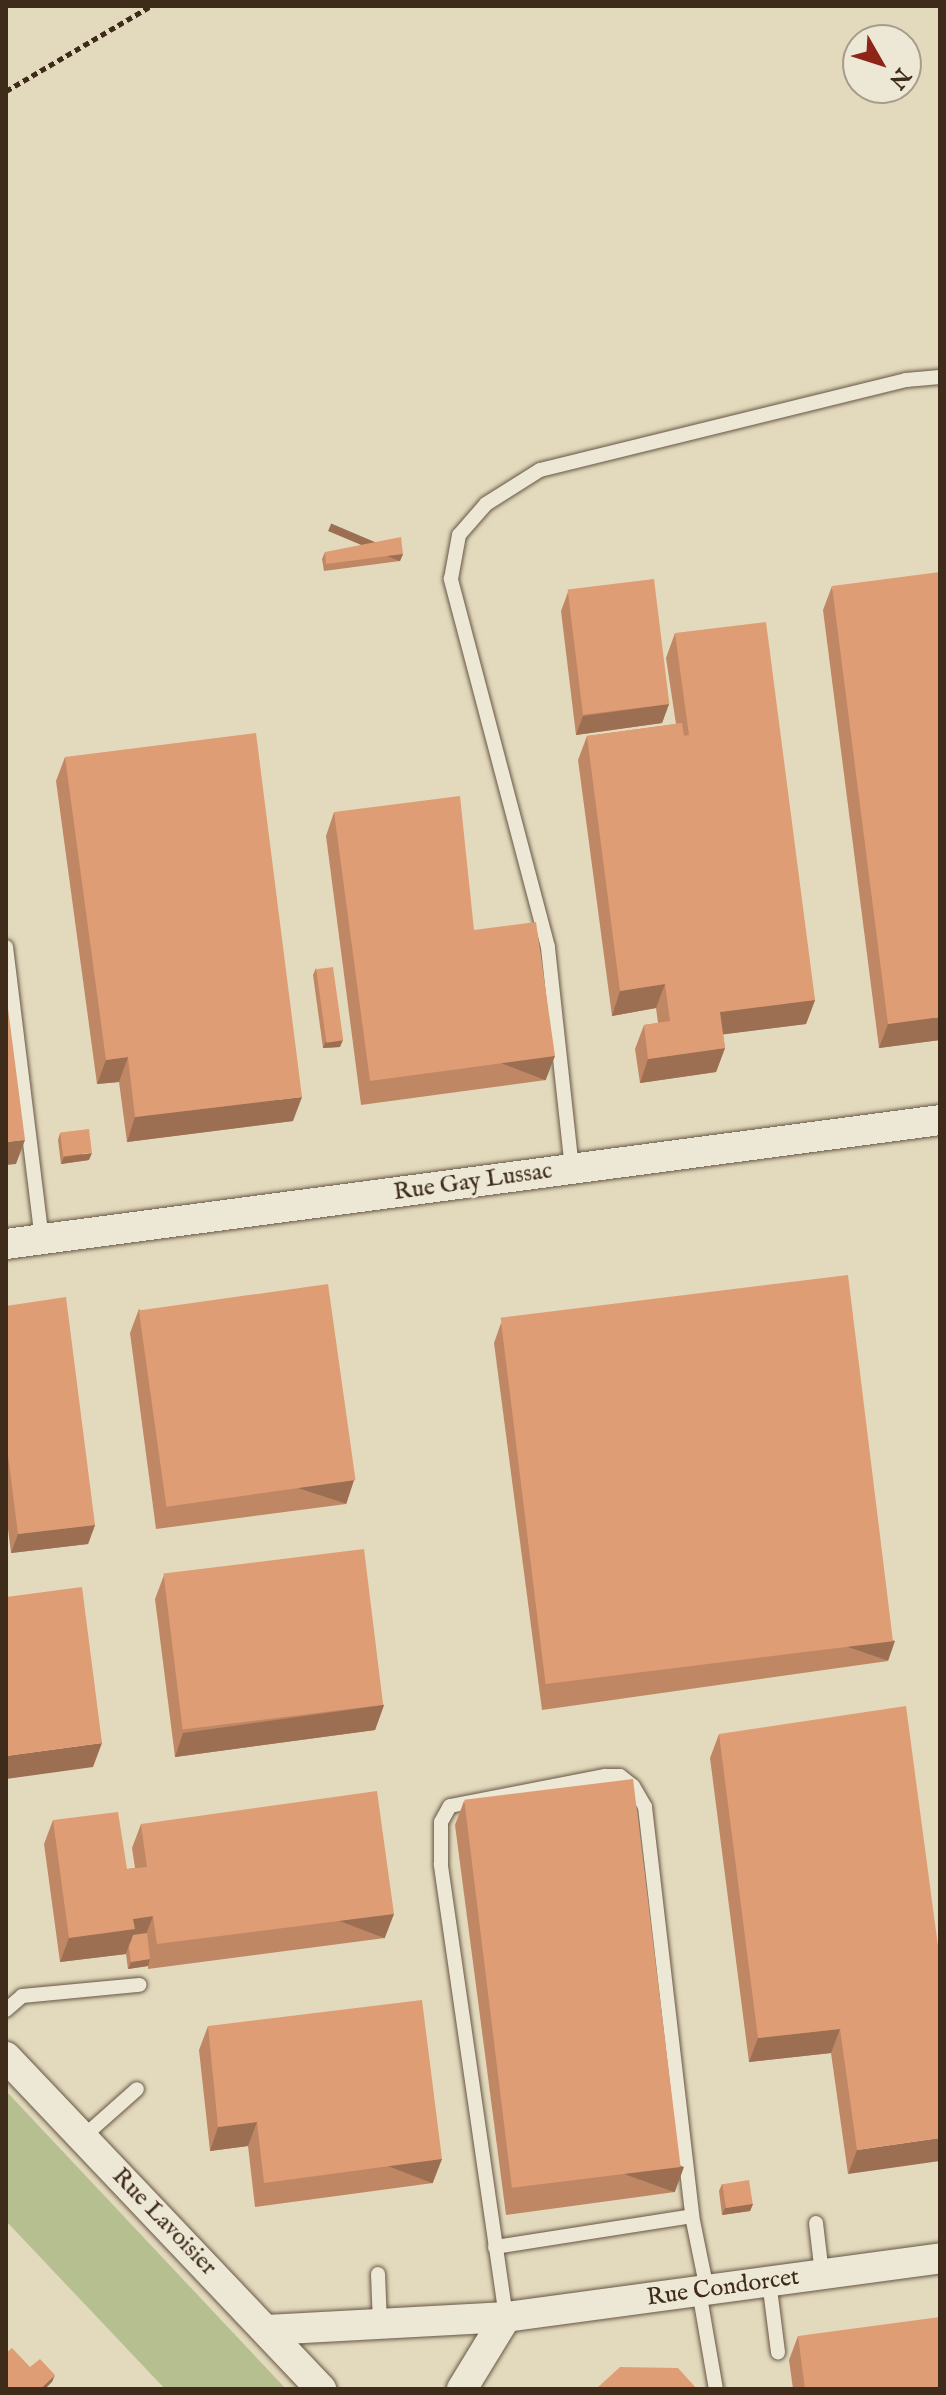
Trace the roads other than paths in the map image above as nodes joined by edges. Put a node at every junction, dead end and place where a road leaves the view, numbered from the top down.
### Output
1 (940, 377) edge
2 (6, 947) edge
3 (940, 1120) edge
4 (572, 1169) junction
5 (42, 1239) junction
6 (6, 1244) edge
7 (139, 1985) dead end
8 (6, 2010) edge
9 (6, 2057) edge
10 (137, 2089) dead end
11 (83, 2137) junction
12 (692, 2216) junction
13 (816, 2223) dead end
14 (495, 2247) junction
15 (940, 2258) edge
16 (378, 2274) dead end
17 (822, 2274) junction
18 (769, 2281) junction
19 (703, 2290) junction
20 (506, 2317) junction
21 (380, 2324) junction
22 (268, 2330) junction
23 (778, 2352) dead end
24 (321, 2389) edge
25 (462, 2389) edge
26 (716, 2389) edge

1 - 4 lane
2 - 5 lane
3 - 4 street, Rue Gay Lussac
4 - 5 street, Rue Gay Lussac
5 - 6 street, Rue Gay Lussac
7 - 8 lane
9 - 11 street, Rue Lavoisier
10 - 11 lane
11 - 22 street, Rue Lavoisier
12 - 14 lane
12 - 14 lane
12 - 19 lane
13 - 17 lane
14 - 20 lane
15 - 17 street, Rue Condorcet
16 - 21 lane
17 - 18 street, Rue Condorcet
18 - 19 street, Rue Condorcet
18 - 23 lane
19 - 20 street, Rue Condorcet
19 - 26 lane
20 - 21 street, Rue Condorcet
20 - 25 street
21 - 22 street, Rue Condorcet
22 - 24 street, Rue Lavoisier

